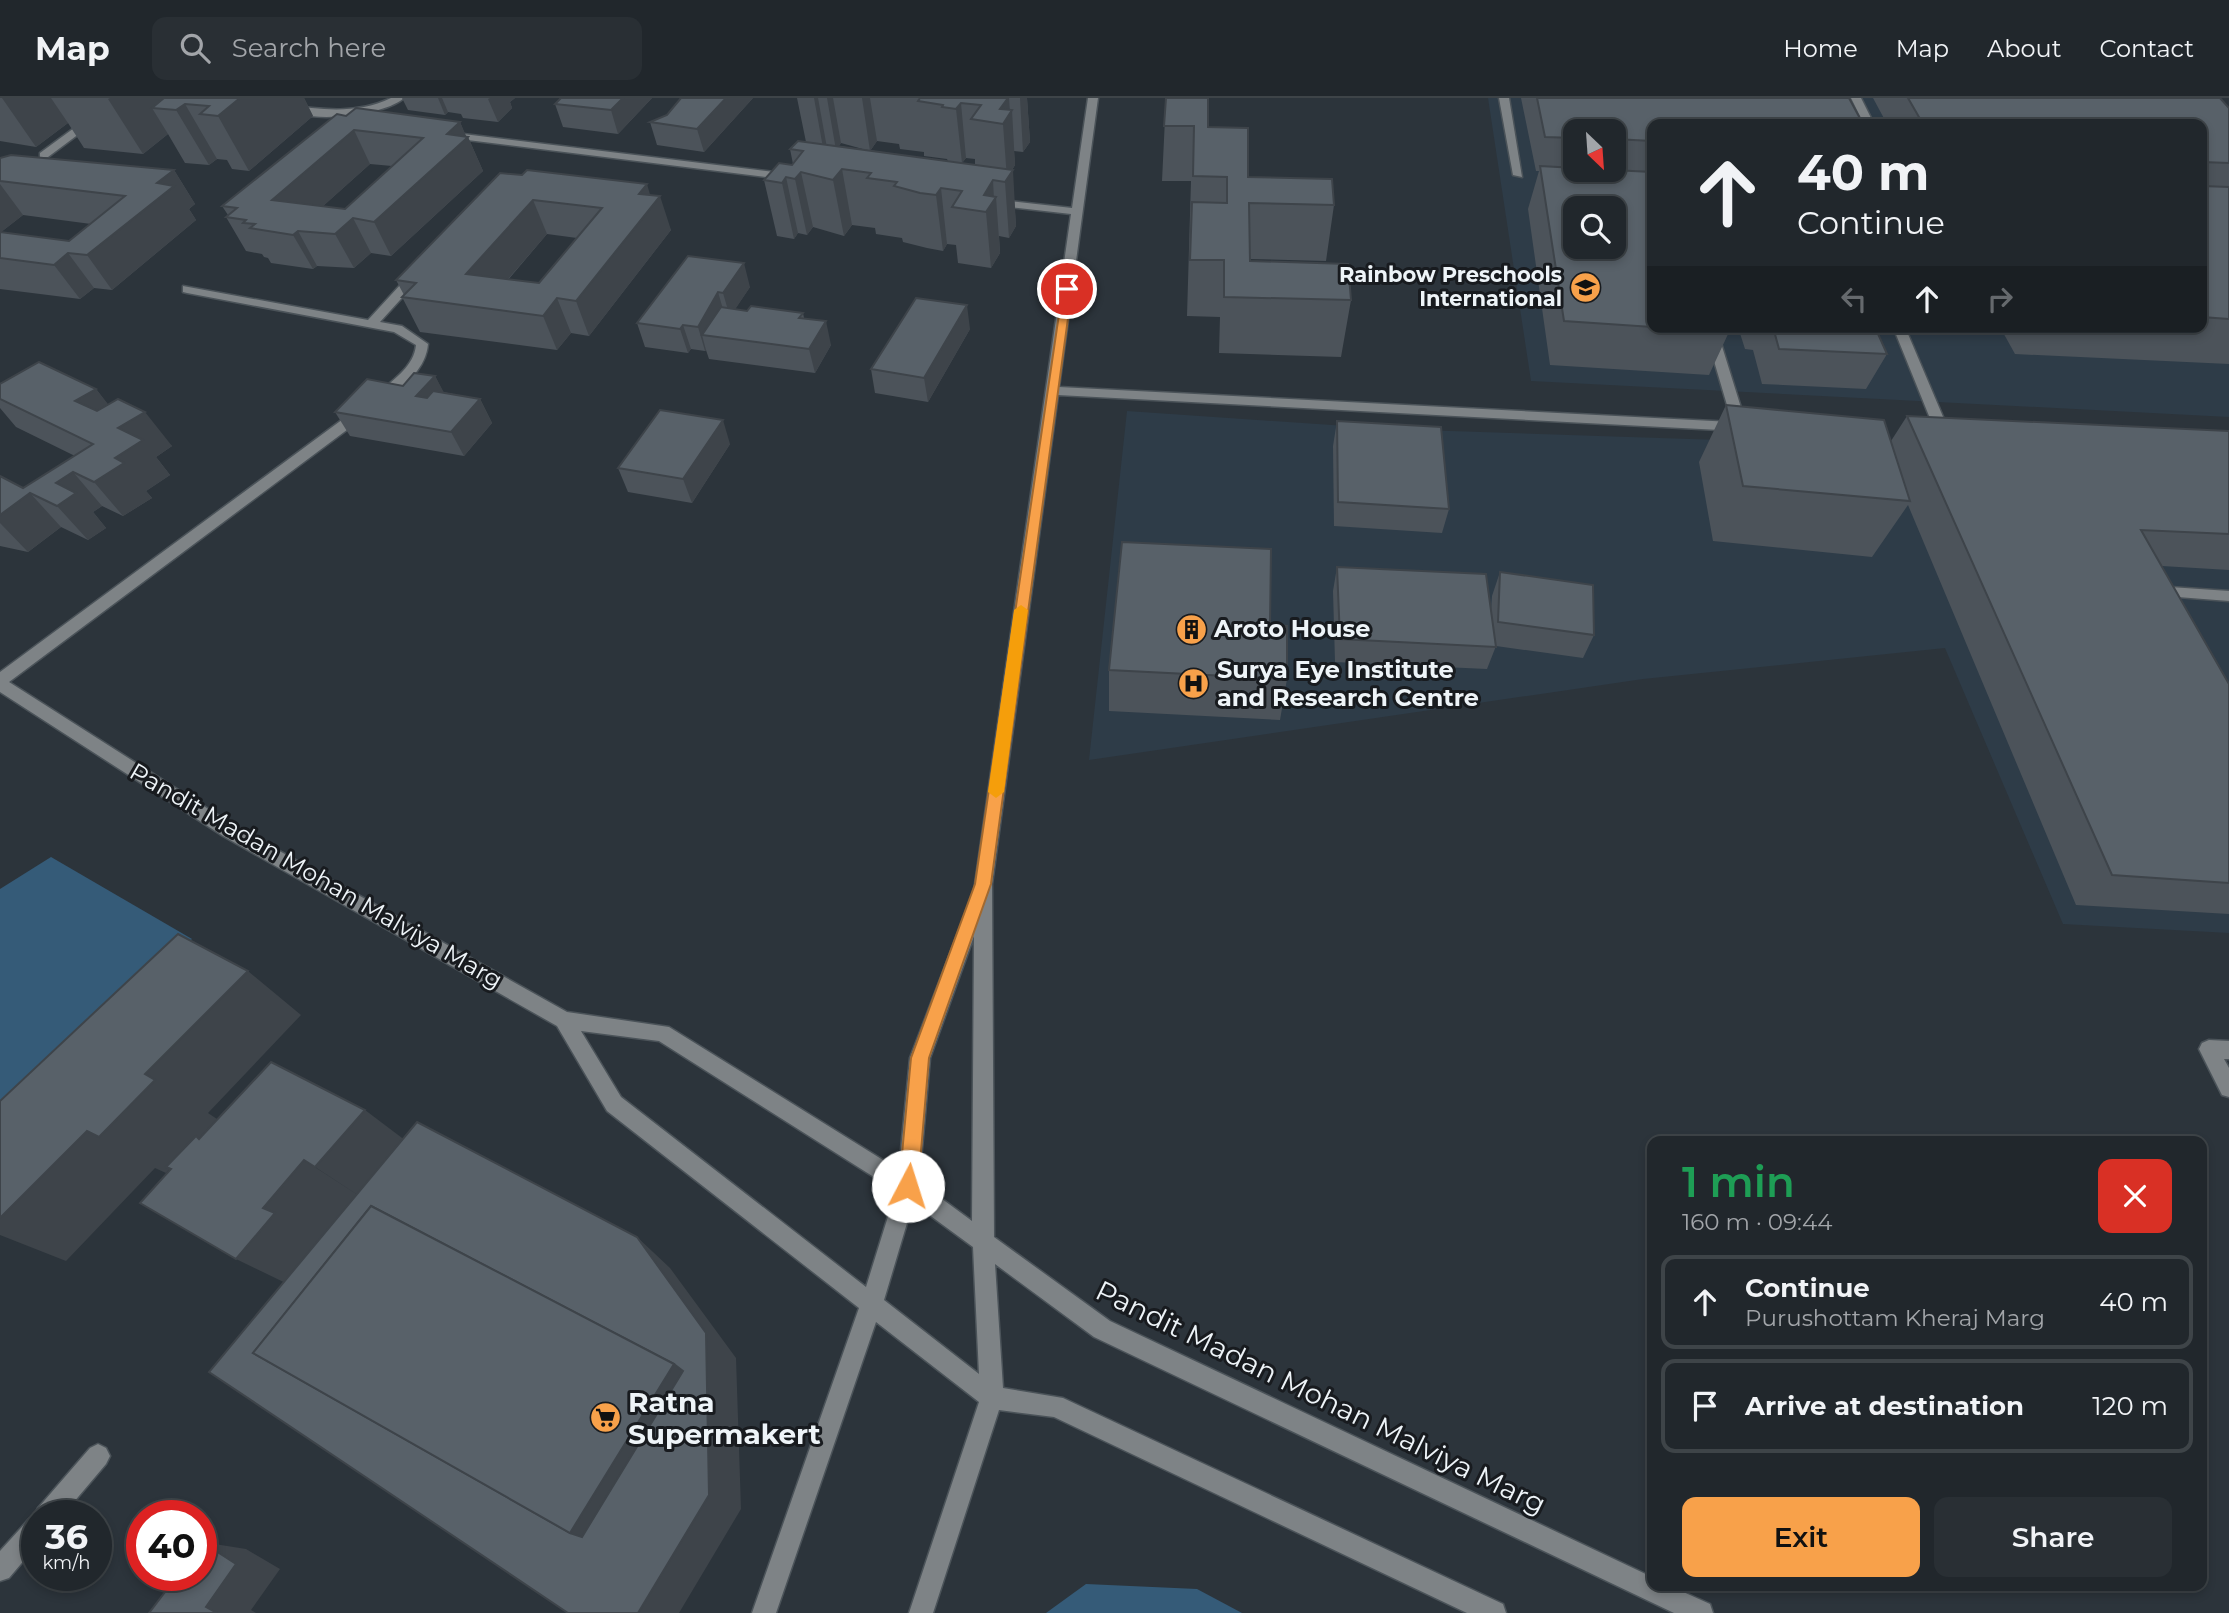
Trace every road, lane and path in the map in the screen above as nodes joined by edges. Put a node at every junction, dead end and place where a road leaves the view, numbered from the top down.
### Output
1 (122, 98) edge
2 (399, 98) edge
3 (1093, 98) edge
4 (1504, 98) edge
5 (1856, 98) edge
6 (275, 106) dead end
7 (1866, 119) edge
8 (432, 133) edge
9 (44, 155) edge
10 (1518, 175) dead end
11 (804, 179) edge
12 (983, 201) edge
13 (1079, 212) junction
14 (428, 263) edge
15 (187, 289) dead end
16 (372, 324) junction
17 (1712, 333) edge
18 (1901, 333) edge
19 (1051, 391) junction
20 (1945, 438) edge
21 (2170, 592) edge
22 (2229, 596) edge
23 (0, 682) edge
24 (983, 884) junction
25 (564, 1020) junction
26 (2229, 1051) edge
27 (2229, 1088) edge
28 (908, 1186) junction
29 (983, 1244) junction
30 (871, 1307) junction
31 (992, 1398) junction
32 (98, 1456) dead end
33 (60, 1500) edge
34 (21, 1545) edge
35 (0, 1569) edge
36 (1647, 1587) edge
37 (1655, 1591) edge
38 (764, 1613) edge
39 (921, 1613) edge
40 (1494, 1613) edge
41 (1701, 1613) edge

1 - 9 street
2 - 6 street
3 - 13 street
4 - 10 street
5 - 7 street
8 - 11 street
12 - 13 street
13 - 19 street
14 - 16 street
15 - 16 street
16 - 23 street
17 - 19 street
18 - 20 street
19 - 24 street
21 - 22 street
23 - 25 street, Pandit Madan Mohan Malviya Marg
24 - 28 street
24 - 29 street
25 - 28 street, Pandit Madan Mohan Malviya Marg
25 - 30 street, Pandit Madan Mohan Malviya Marg
26 - 27 street
28 - 29 street, Pandit Madan Mohan Malviya Marg
28 - 30 street
29 - 31 street
29 - 36 street, Pandit Madan Mohan Malviya Marg
30 - 31 street, Pandit Madan Mohan Malviya Marg
30 - 38 street
31 - 39 street
31 - 40 street, Pandit Madan Mohan Malviya Marg
32 - 33 street
34 - 35 street
37 - 41 street, Pandit Madan Mohan Malviya Marg

